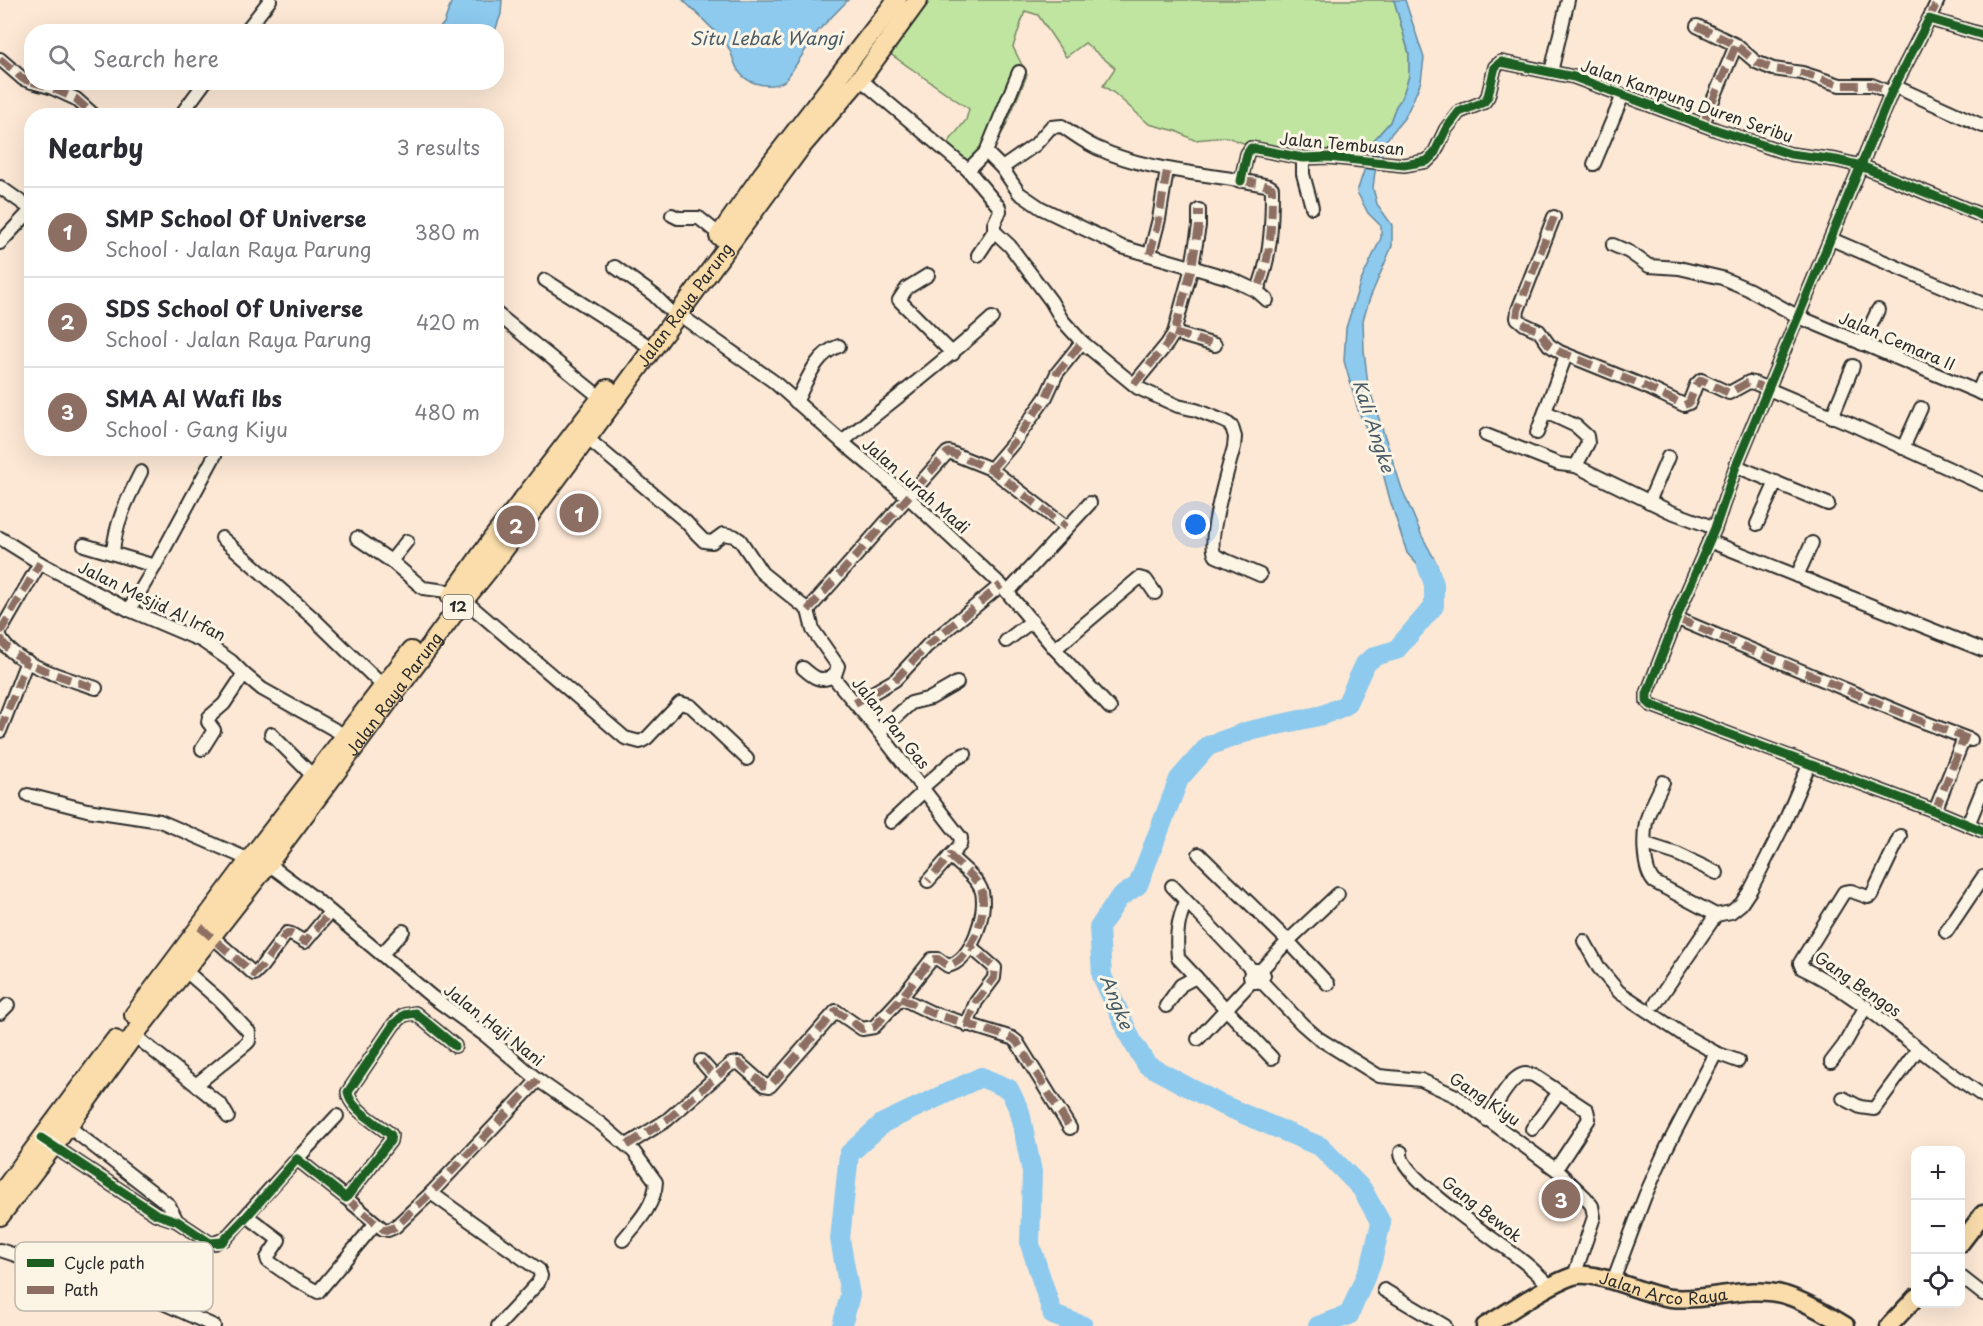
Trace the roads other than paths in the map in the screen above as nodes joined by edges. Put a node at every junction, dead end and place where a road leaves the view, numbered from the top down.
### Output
1 (270, 0) edge
2 (897, 0) edge
3 (918, 0) edge
4 (1568, 0) edge
5 (1938, 0) edge
6 (1929, 19) junction
7 (251, 24) edge
8 (1697, 26) dead end
9 (1983, 35) edge
10 (1736, 45) junction
11 (0, 59) edge
12 (1019, 72) dead end
13 (1551, 72) junction
14 (24, 79) edge
15 (860, 79) junction
16 (56, 90) edge
17 (200, 90) edge
18 (1892, 90) junction
19 (1623, 95) junction
20 (86, 108) edge
21 (186, 108) edge
22 (1703, 124) junction
23 (1983, 126) edge
24 (986, 152) junction
25 (1303, 158) junction
26 (1594, 164) dead end
27 (1861, 166) junction
28 (1002, 168) junction
29 (968, 170) junction
30 (1167, 170) junction
31 (1241, 181) junction
32 (0, 187) edge
33 (24, 204) edge
34 (1312, 207) dead end
35 (746, 208) junction
36 (1199, 210) dead end
37 (672, 215) dead end
38 (1983, 216) edge
39 (24, 217) edge
40 (1554, 217) dead end
41 (994, 231) junction
42 (720, 236) junction
43 (1830, 239) junction
44 (0, 243) edge
45 (1612, 245) dead end
46 (1150, 254) junction
47 (978, 255) dead end
48 (615, 267) dead end
49 (1192, 267) junction
50 (928, 275) dead end
51 (545, 280) dead end
52 (1257, 291) junction
53 (1267, 300) dead end
54 (1983, 304) edge
55 (672, 310) junction
56 (1878, 310) dead end
57 (1799, 317) junction
58 (992, 318) dead end
59 (504, 319) edge
60 (1174, 333) junction
61 (1082, 342) junction
62 (644, 343) junction
63 (1862, 344) junction
64 (1215, 345) dead end
65 (839, 346) dead end
66 (952, 354) junction
67 (1566, 355) junction
68 (1853, 366) dead end
69 (1983, 380) edge
70 (1134, 384) junction
71 (1768, 389) junction
72 (1981, 393) edge
73 (601, 398) junction
74 (796, 402) junction
75 (1921, 408) dead end
76 (1546, 412) junction
77 (1832, 417) junction
78 (1537, 433) dead end
79 (1486, 435) dead end
80 (587, 438) junction
81 (842, 442) junction
82 (1904, 448) junction
83 (214, 456) edge
84 (1668, 457) dead end
85 (1576, 466) junction
86 (1736, 466) junction
87 (991, 469) junction
88 (141, 472) dead end
89 (1776, 482) junction
90 (1983, 484) edge
91 (909, 498) junction
92 (1649, 502) junction
93 (1090, 503) dead end
94 (1828, 504) dead end
95 (936, 524) junction
96 (1757, 524) dead end
97 (1066, 527) junction
98 (1715, 528) junction
99 (926, 533) dead end
100 (0, 538) edge
101 (222, 538) dead end
102 (357, 538) dead end
103 (406, 541) dead end
104 (1709, 541) junction
105 (1812, 543) dead end
106 (84, 545) dead end
107 (113, 553) junction
108 (391, 561) junction
109 (40, 563) junction
110 (155, 566) junction
111 (1260, 575) dead end
112 (1797, 576) junction
113 (1004, 589) junction
114 (1155, 593) dead end
115 (459, 596) junction
116 (129, 610) junction
117 (808, 610) junction
118 (1678, 619) junction
119 (1032, 621) junction
120 (0, 632) edge
121 (0, 637) edge
122 (1006, 641) dead end
123 (1055, 649) junction
124 (1983, 650) edge
125 (27, 661) junction
126 (803, 668) dead end
127 (244, 674) junction
128 (833, 676) junction
129 (957, 683) dead end
130 (384, 687) junction
131 (96, 688) dead end
132 (855, 703) junction
133 (1110, 708) dead end
134 (0, 731) edge
135 (879, 732) junction
136 (272, 734) dead end
137 (346, 736) junction
138 (202, 749) dead end
139 (965, 754) dead end
140 (747, 759) dead end
141 (1809, 765) junction
142 (314, 777) junction
143 (1663, 782) dead end
144 (1983, 788) edge
145 (923, 789) junction
146 (28, 795) dead end
147 (1935, 811) junction
148 (891, 822) dead end
149 (1968, 825) junction
150 (1983, 831) edge
151 (1900, 836) dead end
152 (1646, 844) junction
153 (1199, 854) dead end
154 (950, 856) junction
155 (258, 859) junction
156 (1717, 873) dead end
157 (1983, 877) edge
158 (928, 881) dead end
159 (1172, 886) dead end
160 (1338, 894) dead end
161 (1186, 902) junction
162 (330, 912) junction
163 (1716, 915) junction
164 (206, 931) junction
165 (403, 932) dead end
166 (1946, 932) dead end
167 (1288, 941) junction
168 (1584, 941) dead end
169 (971, 947) junction
170 (382, 954) junction
171 (1178, 958) junction
172 (179, 965) junction
173 (1257, 975) junction
174 (1196, 977) junction
175 (1328, 984) dead end
176 (1181, 985) junction
177 (901, 998) junction
178 (1656, 1004) dead end
179 (1166, 1006) dead end
180 (1866, 1006) junction
181 (1226, 1009) junction
182 (967, 1025) junction
183 (134, 1035) junction
184 (1198, 1039) dead end
185 (455, 1046) dead end
186 (1918, 1049) junction
187 (1716, 1053) junction
188 (1272, 1058) dead end
189 (701, 1061) dead end
190 (1738, 1061) dead end
191 (1832, 1062) dead end
192 (715, 1077) junction
193 (538, 1080) junction
194 (196, 1084) junction
195 (1559, 1092) junction
196 (1983, 1096) edge
197 (1843, 1098) dead end
198 (337, 1116) dead end
199 (228, 1117) dead end
200 (1486, 1120) junction
201 (62, 1122) junction
202 (1070, 1128) dead end
203 (1532, 1129) dead end
204 (47, 1142) junction
205 (627, 1145) junction
206 (1401, 1152) dead end
207 (297, 1159) junction
208 (1556, 1169) junction
209 (150, 1190) junction
210 (4, 1192) edge
211 (431, 1193) junction
212 (346, 1198) junction
213 (139, 1202) junction
214 (1983, 1214) edge
215 (0, 1216) edge
216 (247, 1216) junction
217 (177, 1221) junction
218 (375, 1224) junction
219 (1965, 1237) edge
220 (623, 1240) dead end
221 (208, 1242) edge
222 (213, 1243) edge
223 (0, 1250) edge
224 (15, 1255) edge
225 (1574, 1276) junction
226 (1965, 1280) edge
227 (1613, 1281) junction
228 (1551, 1287) junction
229 (1384, 1290) dead end
230 (1983, 1294) edge
231 (1911, 1302) edge
232 (181, 1311) edge
233 (214, 1326) edge
234 (498, 1326) edge
235 (1445, 1326) edge
236 (1485, 1326) edge
237 (1846, 1326) edge
238 (1889, 1326) edge

1 - 7 street
2 - 35 highway, Jalan Raya Parung / 12
3 - 15 highway, Jalan Raya Parung / 12
4 - 13 street
5 - 6 street
6 - 9 street
6 - 18 street
8 - 10 street
10 - 18 street
10 - 22 street
11 - 14 street
12 - 24 street
13 - 19 street, Jalan Kampung Duren Seribu
13 - 25 street, Jalan Tembusan
15 - 29 street
15 - 35 highway, Jalan Raya Parung / 12
16 - 20 street
17 - 21 street
18 - 23 street
18 - 27 street
19 - 22 street, Jalan Kampung Duren Seribu
19 - 26 street
22 - 27 street, Jalan Kampung Duren Seribu
24 - 28 street
24 - 29 street
25 - 31 street, Jalan Tembusan
25 - 34 street
27 - 38 street, Jalan Kampung Duren Seribu
27 - 43 street
28 - 30 street
28 - 46 street
29 - 41 street
30 - 31 street
30 - 46 street
31 - 52 street
32 - 33 street
35 - 42 highway, Jalan Raya Parung / 12
35 - 55 highway, Jalan Raya Parung / 12
36 - 49 street
37 - 42 street
39 - 44 street
40 - 67 street
41 - 47 street
41 - 61 street
42 - 55 highway, Jalan Raya Parung / 12
43 - 54 street
43 - 57 street
45 - 57 street, Jalan Cemara II
46 - 49 street
48 - 55 street, Jalan Lurah Madi
49 - 52 street
49 - 60 street
50 - 66 street
51 - 62 street
52 - 53 street
55 - 62 highway, Jalan Raya Parung / 12
55 - 74 street, Jalan Lurah Madi
55 - 80 highway, Jalan Raya Parung / 12
56 - 63 street
57 - 63 street, Jalan Cemara II
57 - 71 street
58 - 66 street
59 - 73 street
60 - 64 street
60 - 70 street
61 - 70 street
61 - 87 street
62 - 73 highway, Jalan Raya Parung / 12
63 - 72 street, Jalan Cemara II
65 - 74 street
66 - 81 street
67 - 71 street
67 - 76 street
68 - 77 street
69 - 72 street
70 - 111 street
71 - 77 street
71 - 86 street
73 - 115 highway, Jalan Raya Parung / 12
74 - 81 street, Jalan Lurah Madi
75 - 82 street
76 - 78 street
76 - 85 street
77 - 82 street
79 - 85 street
80 - 115 highway, Jalan Raya Parung / 12
80 - 117 street
81 - 91 street, Jalan Lurah Madi
82 - 90 street
83 - 110 street
84 - 92 street
85 - 92 street
86 - 89 street
86 - 98 street
87 - 91 street
87 - 97 street
88 - 107 street
89 - 94 street
89 - 96 street
91 - 95 street, Jalan Lurah Madi
91 - 117 street
92 - 98 street
93 - 97 street
95 - 99 street
95 - 113 street, Jalan Lurah Madi
97 - 113 street
98 - 104 street
100 - 109 street, Jalan Mesjid Al Irfan
101 - 130 street
102 - 108 street
103 - 108 street
104 - 112 street
104 - 118 street
105 - 112 street
106 - 107 street
107 - 110 street
108 - 115 street
109 - 116 street, Jalan Mesjid Al Irfan
109 - 120 street
110 - 116 street
112 - 124 street
113 - 119 street, Jalan Lurah Madi
113 - 132 street
114 - 123 street
115 - 130 highway, Jalan Raya Parung / 12
115 - 140 street
115 - 155 highway, Jalan Raya Parung / 12
116 - 127 street, Jalan Mesjid Al Irfan
117 - 128 street, Jalan Pan Gas
118 - 141 street
118 - 147 street
119 - 122 street
119 - 123 street, Jalan Lurah Madi
121 - 125 street
123 - 133 street, Jalan Lurah Madi
125 - 131 street
125 - 134 street
126 - 128 street
127 - 137 street, Jalan Mesjid Al Irfan
127 - 138 street
128 - 132 street, Jalan Pan Gas
129 - 135 street
130 - 137 highway, Jalan Raya Parung / 12
132 - 135 street, Jalan Pan Gas
135 - 145 street, Jalan Pan Gas
136 - 142 street
137 - 142 highway, Jalan Raya Parung / 12
139 - 145 street
141 - 147 street
141 - 163 street
142 - 155 highway, Jalan Raya Parung / 12
143 - 152 street
144 - 149 street
145 - 148 street
145 - 154 street, Jalan Pan Gas
146 - 155 street, Jalan Haji Nani
147 - 149 street
149 - 150 street
151 - 180 street, Gang Bengos
152 - 156 street
152 - 163 street
153 - 167 street
154 - 158 street, Jalan Pan Gas
154 - 169 street
155 - 162 street, Jalan Haji Nani
155 - 164 highway, Jalan Raya Parung / 12
157 - 166 street
159 - 161 street, Gang Kiyu
160 - 167 street
161 - 171 street
161 - 173 street, Gang Kiyu
162 - 164 street
162 - 170 street, Jalan Haji Nani
163 - 178 street
164 - 172 highway, Jalan Raya Parung / 12
165 - 170 street
167 - 173 street
167 - 175 street
168 - 187 street
169 - 177 street
169 - 182 street
170 - 193 street, Jalan Haji Nani
171 - 174 street
171 - 176 street
172 - 183 highway, Jalan Raya Parung / 12
172 - 194 street
172 - 201 highway, Jalan Raya Parung / 12
173 - 181 street
173 - 200 street, Gang Kiyu
174 - 176 street
174 - 181 street
176 - 179 street
177 - 182 street
177 - 192 street
180 - 186 street, Gang Bengos
180 - 191 street
181 - 184 street
181 - 188 street
182 - 202 street
183 - 194 street
183 - 201 highway, Jalan Raya Parung / 12
185 - 212 street
186 - 196 street, Gang Bengos
186 - 197 street
187 - 190 street
187 - 227 street
189 - 192 street
192 - 205 street
193 - 205 street, Jalan Haji Nani
193 - 211 street
194 - 199 street
195 - 200 street
195 - 203 street
195 - 208 street
198 - 207 street
200 - 208 street, Gang Kiyu
201 - 204 highway, Jalan Raya Parung / 12
201 - 209 street
204 - 210 highway, Jalan Raya Parung / 12
204 - 213 street
205 - 220 street, Jalan Haji Nani
206 - 228 street, Gang Bewok
207 - 212 street
207 - 216 street
208 - 225 street, Gang Kiyu
209 - 213 street
209 - 217 street
210 - 215 highway, Jalan Raya Parung / 12
211 - 218 street
211 - 234 street
212 - 218 street
213 - 217 street
214 - 219 main road
216 - 218 street
216 - 222 street
217 - 221 street
223 - 224 street
225 - 227 main road, Jalan Arco Raya
225 - 228 main road, Jalan Arco Raya
226 - 230 street
227 - 237 main road, Jalan Arco Raya
228 - 236 main road, Jalan Arco Raya
229 - 235 street
231 - 238 main road
232 - 233 street

